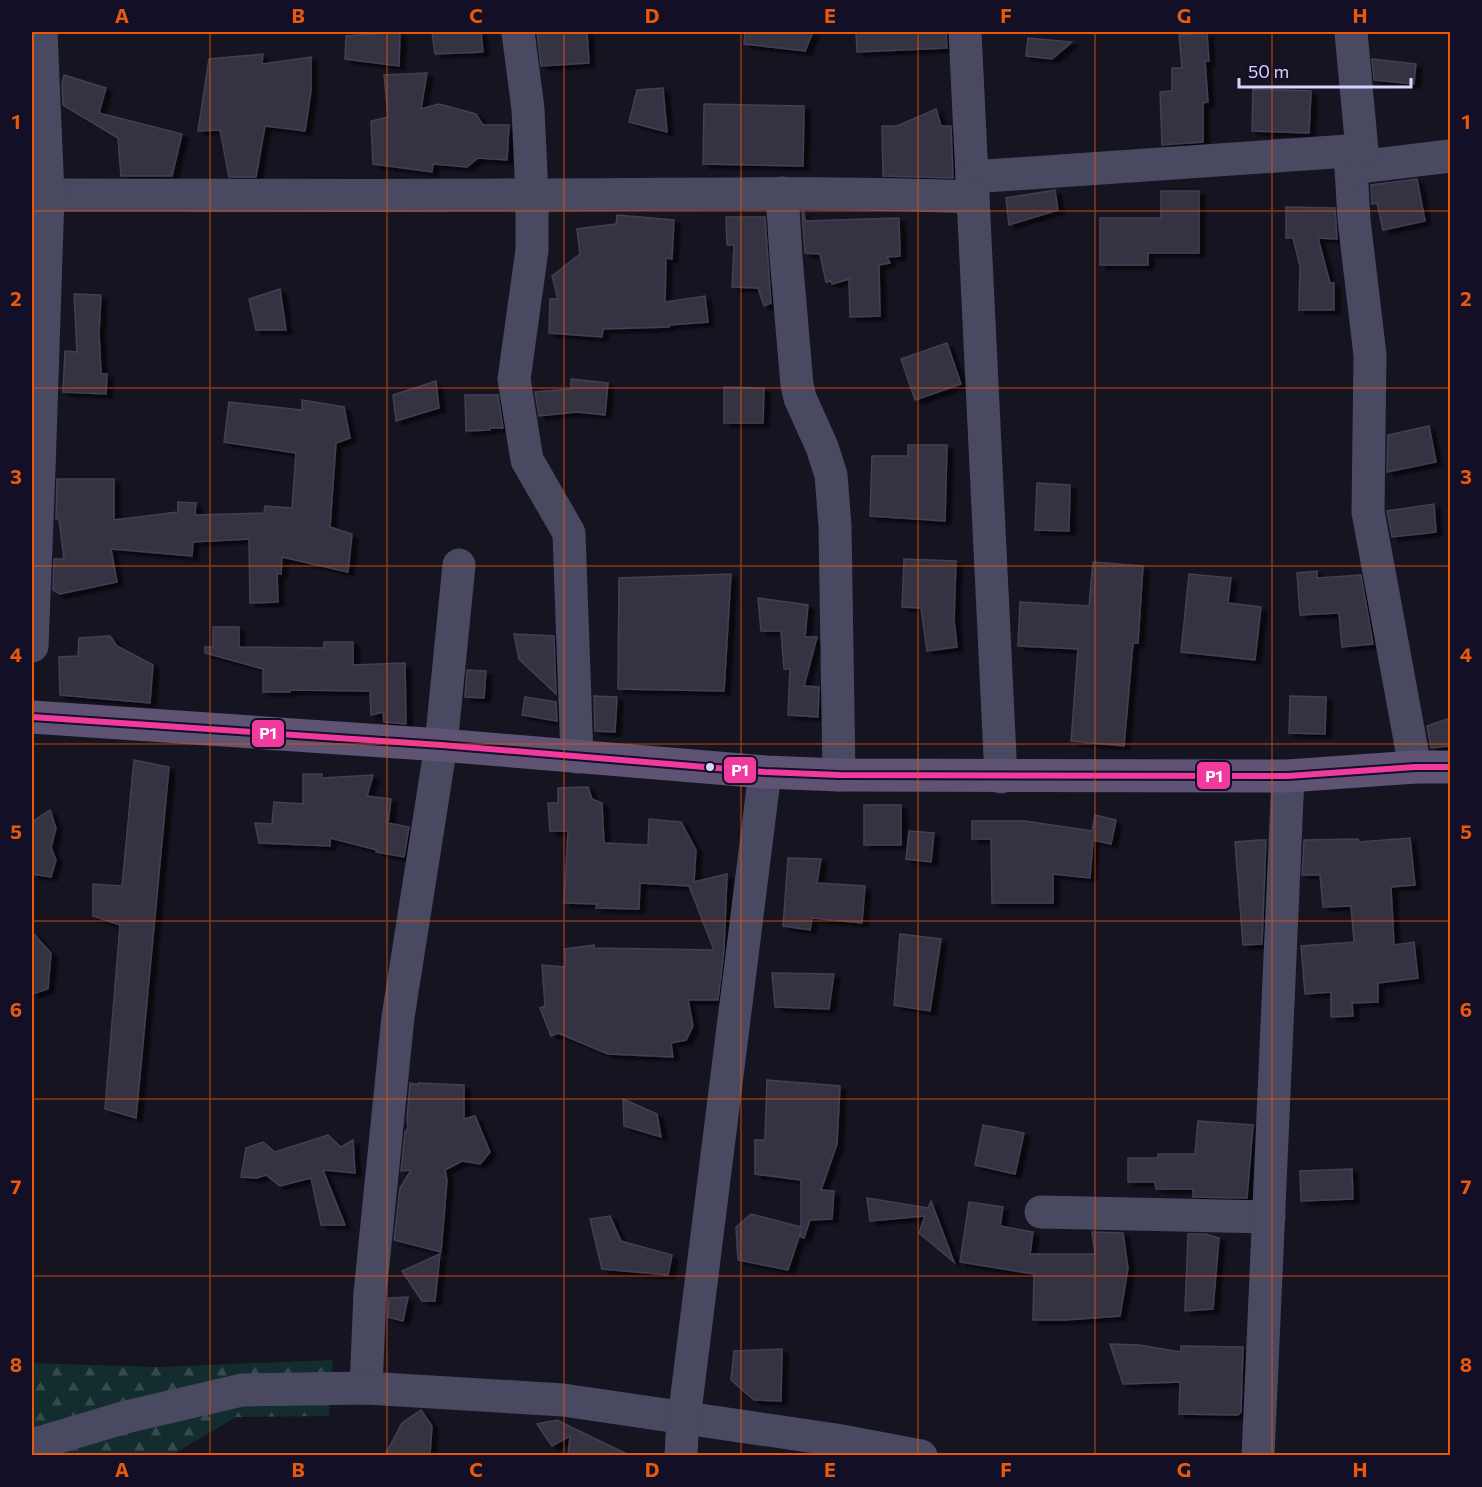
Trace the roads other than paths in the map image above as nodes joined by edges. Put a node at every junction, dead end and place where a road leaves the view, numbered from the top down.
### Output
1 (41, 32) edge
2 (519, 32) edge
3 (965, 32) edge
4 (1351, 32) edge
5 (38, 124) edge
6 (1450, 156) edge
7 (1356, 159) junction
8 (973, 187) junction
9 (782, 193) junction
10 (532, 195) junction
11 (42, 209) edge
12 (38, 307) edge
13 (35, 470) edge
14 (459, 565) dead end
15 (32, 646) edge
16 (32, 717) edge
17 (441, 745) junction
18 (578, 757) junction
19 (1415, 767) junction
20 (1450, 767) edge
21 (765, 772) junction
22 (839, 775) junction
23 (1288, 776) junction
24 (1001, 777) junction
25 (1041, 1212) dead end
26 (1269, 1217) junction
27 (366, 1388) junction
28 (684, 1419) junction
29 (32, 1445) edge
30 (681, 1455) edge
31 (921, 1455) edge
32 (1258, 1455) edge

1 - 5 street
2 - 10 street
3 - 8 street
4 - 7 street
5 - 11 street
6 - 7 street
7 - 8 street
7 - 19 street
8 - 9 street
8 - 24 street
9 - 10 street
9 - 22 street
10 - 11 street
10 - 18 street
11 - 12 street
12 - 13 street
13 - 15 street
14 - 17 street
16 - 17 main road
17 - 18 main road
17 - 27 street
18 - 21 main road
19 - 20 main road
19 - 23 main road
21 - 22 main road
21 - 28 street
22 - 24 main road
23 - 24 main road
23 - 26 street
25 - 26 street
26 - 32 street
27 - 28 street
27 - 29 street
28 - 30 street
28 - 31 street

